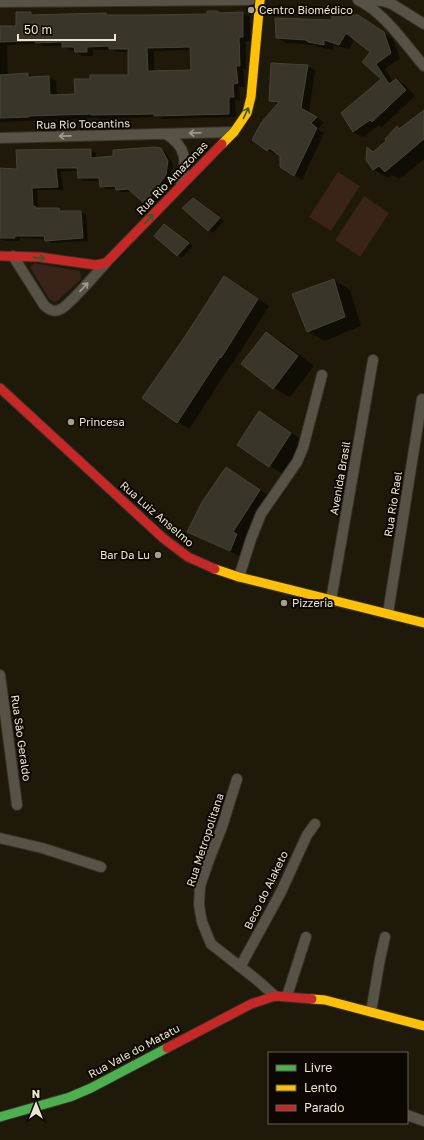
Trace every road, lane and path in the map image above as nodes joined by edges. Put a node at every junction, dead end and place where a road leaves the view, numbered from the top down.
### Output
1 (110, 0) edge
2 (250, 0) edge
3 (260, 0) edge
4 (358, 0) edge
5 (363, 0) edge
6 (0, 2) edge
7 (424, 24) edge
8 (424, 66) edge
9 (234, 132) junction
10 (166, 134) junction
11 (0, 138) edge
12 (180, 186) junction
13 (0, 256) edge
14 (13, 256) junction
15 (106, 263) junction
16 (373, 360) dead end
17 (322, 375) dead end
18 (0, 388) edge
19 (422, 399) dead end
20 (239, 577) junction
21 (331, 600) junction
22 (388, 613) junction
23 (424, 623) edge
24 (0, 675) edge
25 (237, 779) dead end
26 (17, 805) dead end
27 (315, 824) dead end
28 (0, 838) edge
29 (101, 867) dead end
30 (306, 937) dead end
31 (385, 937) dead end
32 (240, 967) junction
33 (275, 996) junction
34 (287, 996) junction
35 (371, 1012) junction
36 (424, 1026) edge
37 (408, 1115) edge
38 (0, 1117) edge
39 (424, 1121) edge

1 - 2 street
1 - 6 street
9 -> 3 street, Rua Rio Amazonas
4 - 8 street
5 - 7 street
9 -> 10 street, Rua Rio Tocantins
9 - 12 street, Rua Rio Amazonas
10 -> 11 street, Rua Rio Tocantins
10 - 12 street
15 -> 12 street, Rua Rio Amazonas
13 - 14 street
14 -> 15 street
14 -> 15 street
16 - 21 street, Avenida Brasil
17 - 20 street
18 - 20 street, Rua Luiz Anselmo
19 - 22 street, Rua Rio Rael
20 - 21 street, Rua Luiz Anselmo
21 - 22 street, Rua Luiz Anselmo
22 - 23 street, Rua Luiz Anselmo
24 - 26 street, Rua Sāo Geraldo
25 - 32 street, Rua Metropolitana
27 - 32 street, Beco do Alaketo
28 - 29 street
30 - 34 street
31 - 35 street
32 - 33 street, Rua Metropolitana
33 - 34 street, Rua Vale do Matatu
33 - 38 street, Rua Vale do Matatu
34 - 35 street, Rua Vale do Matatu
35 - 36 street, Rua Vale do Matatu
37 - 39 street

